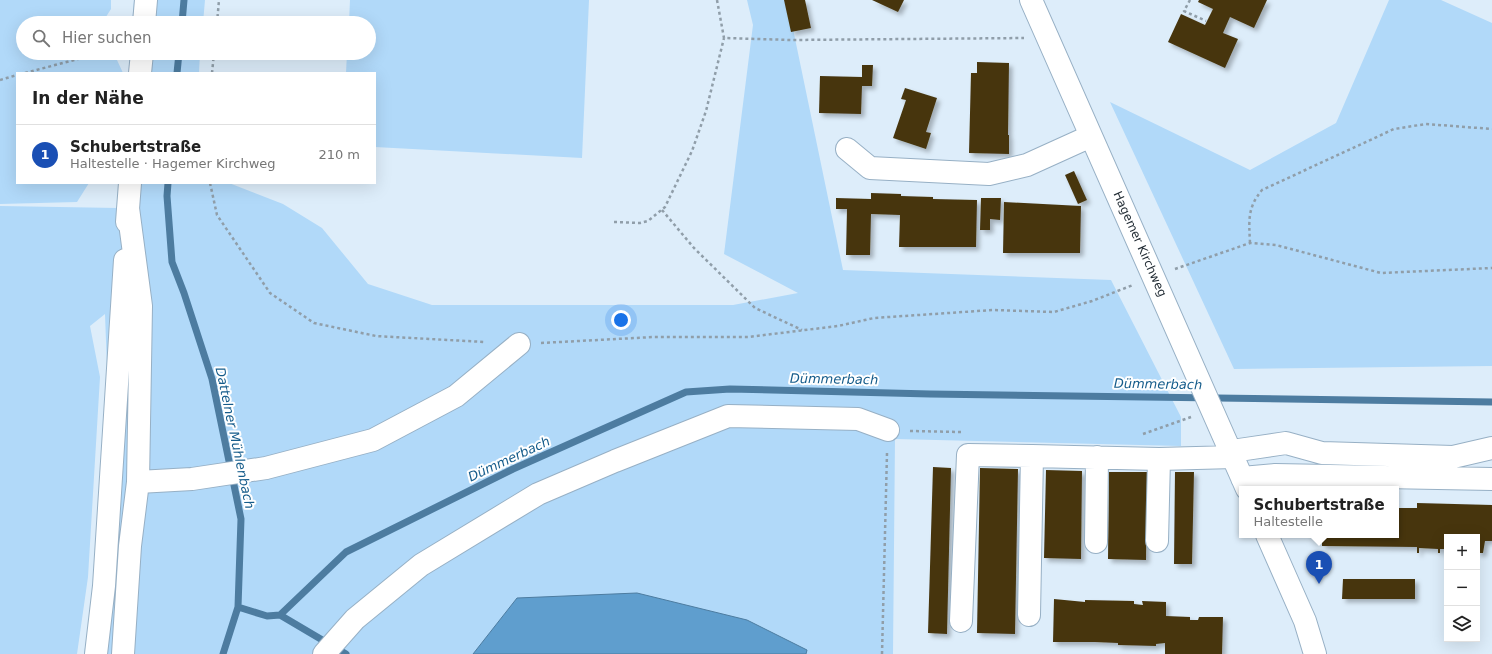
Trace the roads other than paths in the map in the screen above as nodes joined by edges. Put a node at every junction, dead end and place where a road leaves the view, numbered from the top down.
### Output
1 (146, 0) edge
2 (1031, 0) edge
3 (145, 16) edge
4 (141, 60) edge
5 (140, 72) edge
6 (1091, 136) junction
7 (847, 149) dead end
8 (130, 184) edge
9 (128, 208) junction
10 (519, 344) road end
11 (888, 430) dead end
12 (1492, 448) edge
13 (1233, 454) junction
14 (1032, 456) junction
15 (1097, 457) junction
16 (1159, 459) junction
17 (1492, 479) edge
18 (138, 482) junction
19 (1244, 484) edge
20 (1268, 538) edge
21 (1096, 542) dead end
22 (1157, 542) dead end
23 (1029, 615) dead end
24 (961, 621) dead end
25 (96, 654) edge
26 (123, 654) edge
27 (324, 654) edge
28 (1315, 654) edge

1 - 3 street
2 - 6 street, Hagemer Kirchweg
4 - 5 street
6 - 7 street
6 - 13 street, Hagemer Kirchweg
8 - 9 street
9 - 18 street
9 - 25 street
10 - 18 street
11 - 27 street
12 - 13 street
13 - 16 street
13 - 19 street, Hagemer Kirchweg
14 - 15 street
14 - 23 street
14 - 24 street
15 - 16 street
15 - 21 street
16 - 22 street
17 - 19 street
18 - 26 street
20 - 28 street

